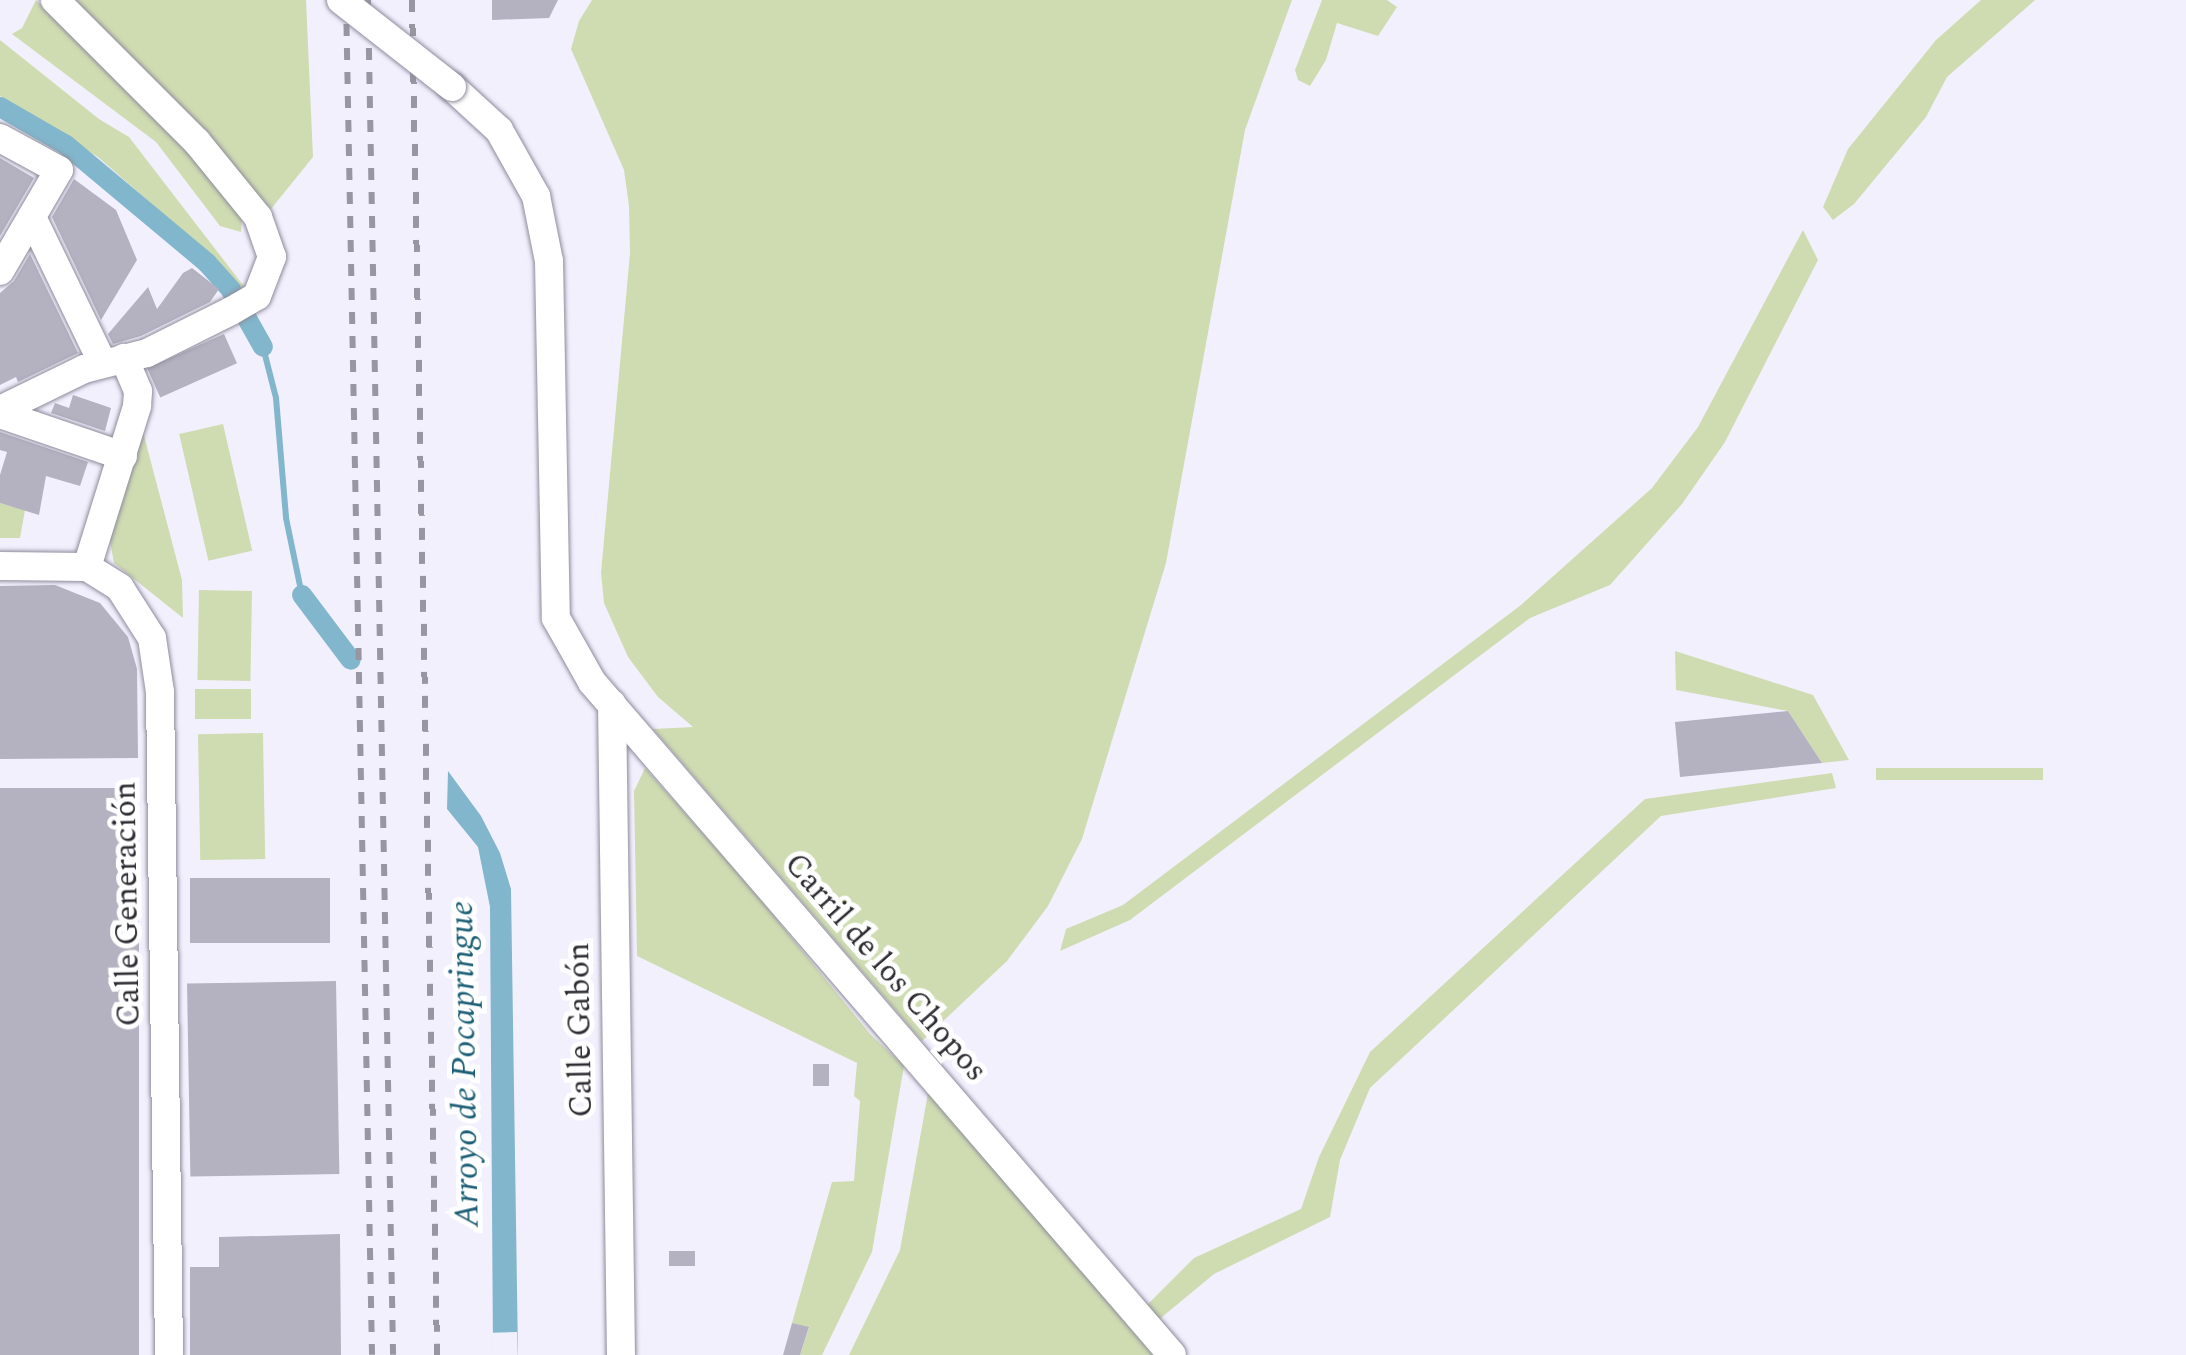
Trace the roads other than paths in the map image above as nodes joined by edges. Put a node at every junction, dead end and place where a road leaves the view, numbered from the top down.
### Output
1 (55, 0) edge
2 (341, 0) edge
3 (0, 138) edge
4 (32, 217) junction
5 (3, 260) edge
6 (114, 361) junction
7 (0, 412) edge
8 (123, 456) junction
9 (0, 566) edge
10 (87, 567) junction
11 (612, 704) junction
12 (169, 1355) edge
13 (621, 1355) edge
14 (1172, 1355) edge

1 - 6 street
2 - 11 street, Carril de los Chopos, bridge
3 - 4 street
4 - 5 street
4 - 6 street
6 - 7 street
6 - 8 street
7 - 8 street
8 - 10 street
9 - 10 street
10 - 12 street, Calle Generación
11 - 13 street, Calle Gabón
11 - 14 street, Carril de los Chopos

